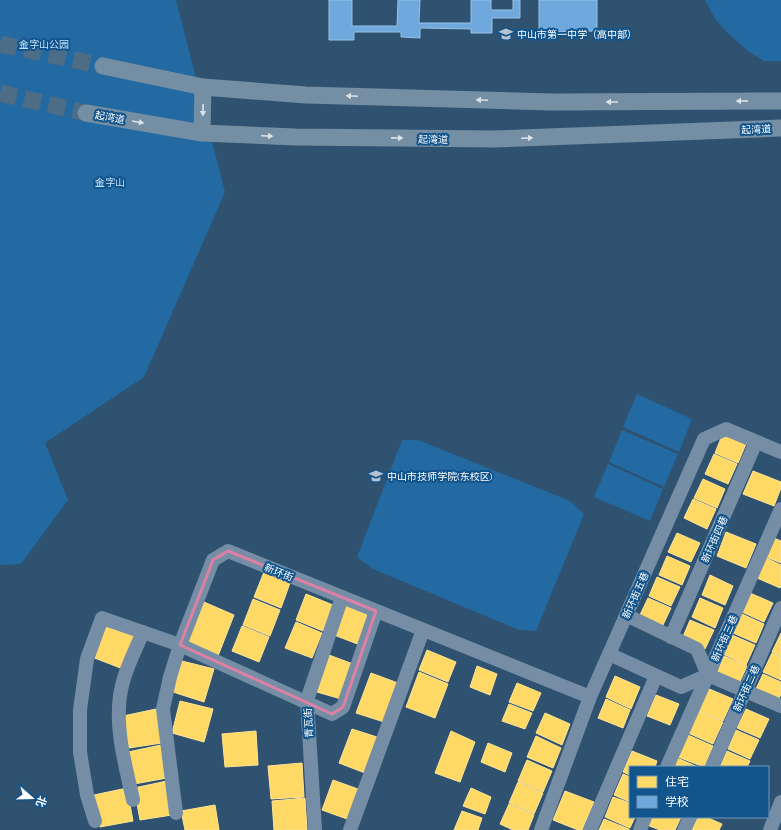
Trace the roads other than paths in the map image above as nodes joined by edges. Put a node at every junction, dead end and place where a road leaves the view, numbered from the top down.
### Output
1 (103, 66) tunnel mouth
2 (203, 87) junction
3 (781, 101) edge
4 (86, 113) tunnel mouth
5 (781, 128) edge
6 (202, 133) junction
7 (756, 442) junction
8 (781, 452) edge
9 (781, 509) edge
10 (342, 597) junction
11 (781, 608) edge
12 (376, 611) junction
13 (626, 616) junction
14 (422, 630) junction
15 (143, 632) junction
16 (671, 637) junction
17 (180, 645) junction
18 (609, 654) junction
19 (656, 676) junction
20 (708, 676) junction
21 (745, 691) junction
22 (590, 698) junction
23 (307, 702) junction
24 (781, 706) edge
25 (667, 766) edge
26 (712, 766) edge
27 (133, 800) dead end
28 (781, 802) edge
29 (176, 813) dead end
30 (645, 818) edge
31 (690, 818) edge
32 (95, 821) dead end
33 (315, 830) edge
34 (350, 830) edge
35 (540, 830) edge
36 (590, 830) edge
37 (640, 830) edge
38 (684, 830) edge
39 (770, 830) edge

1 - 2 main road
3 -> 2 main road
2 -> 6 main road
4 -> 6 main road, 起湾道
6 -> 5 main road, 起湾道
7 - 8 street, 新环街五巷
7 - 13 street, 新环街五巷
7 - 16 street, 新环街四巷
9 - 20 street, 新环街三巷
10 - 12 street, 新环街
10 - 17 street, 新环街
10 - 23 street, 青瓦街
11 - 21 street, 新环街二巷
12 - 14 street, 新环街
12 - 23 street
13 - 16 street
13 - 18 street, 新环街五巷
14 - 22 street, 新环街
14 - 34 street
15 - 17 street
15 - 27 street
15 - 32 street
16 - 20 street
17 - 23 street
17 - 29 street, 新环街
18 - 19 street
18 - 22 street, 新环街五巷
19 - 20 street
19 - 36 street
20 - 21 street
20 - 25 street, 新环街三巷
21 - 24 street
21 - 26 street, 新环街二巷
22 - 35 street, 新环街五巷
23 - 33 street, 青瓦街
28 - 39 street
30 - 37 street
31 - 38 street

